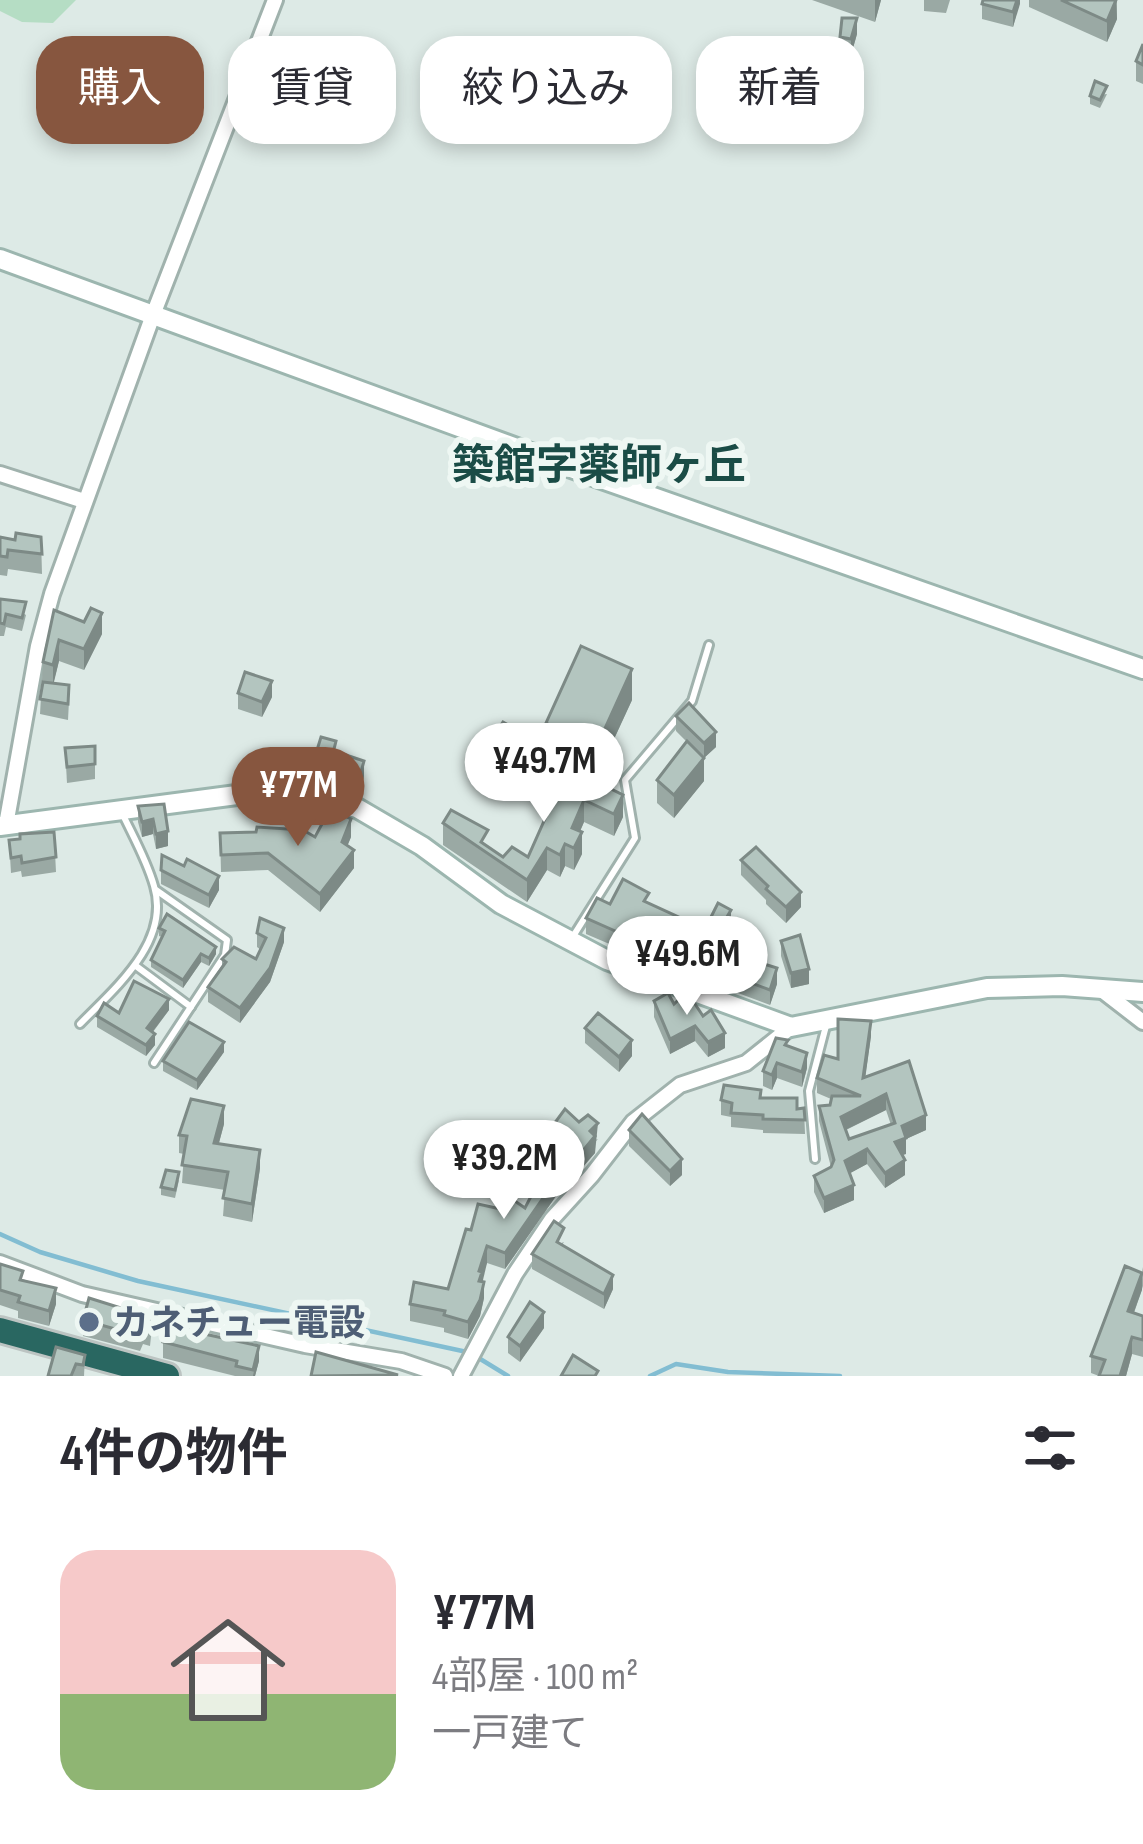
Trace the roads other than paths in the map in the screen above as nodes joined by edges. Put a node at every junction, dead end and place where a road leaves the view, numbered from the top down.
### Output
1 (275, 0) edge
2 (0, 259) edge
3 (153, 315) junction
4 (0, 474) edge
5 (84, 501) junction
6 (709, 645) dead end
7 (1143, 669) edge
8 (121, 810) junction
9 (3, 826) edge
10 (156, 889) junction
11 (571, 941) junction
12 (136, 965) junction
13 (1099, 988) junction
14 (1143, 992) edge
15 (191, 1007) junction
16 (827, 1020) junction
17 (1143, 1022) edge
18 (80, 1024) dead end
19 (791, 1027) junction
20 (154, 1063) dead end
21 (815, 1159) dead end
22 (0, 1263) edge
23 (0, 1330) edge
24 (467, 1371) edge
25 (166, 1376) edge
26 (445, 1376) edge

1 - 3 street
2 - 3 street
3 - 5 street
3 - 7 street
4 - 5 street
5 - 9 street
6 - 11 lane
8 - 9 street
8 - 10 lane
8 - 11 street
10 - 12 lane
10 - 15 lane
11 - 19 street
12 - 15 lane
12 - 18 lane
13 - 14 street
13 - 16 street
13 - 17 street
15 - 20 lane
16 - 19 street
16 - 21 lane
19 - 24 street
22 - 26 street
23 - 25 highway

